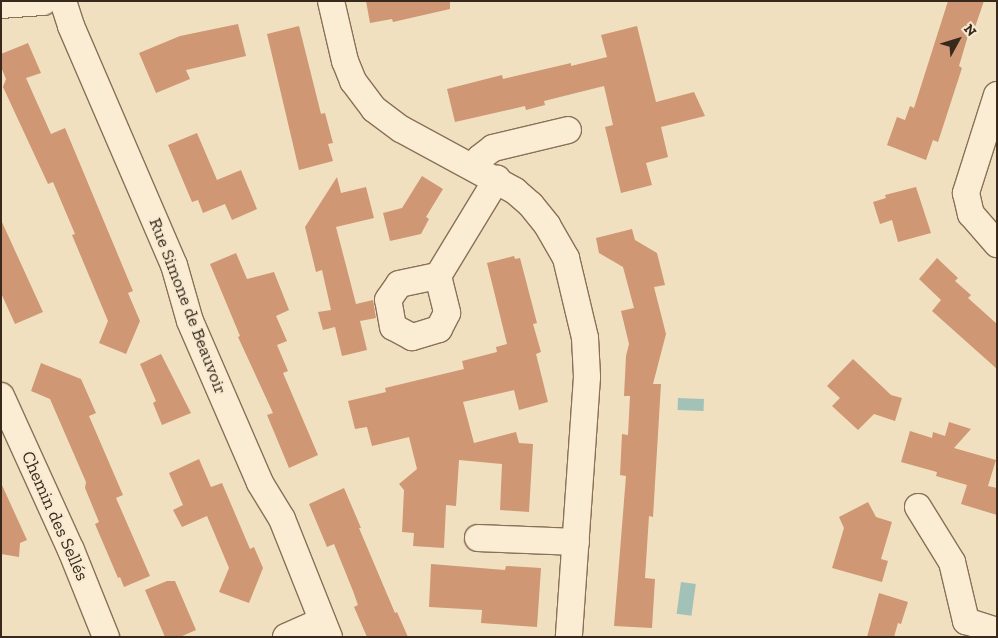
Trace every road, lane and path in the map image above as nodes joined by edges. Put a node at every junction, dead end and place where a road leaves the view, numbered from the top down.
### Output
1 (43, 1) edge
2 (63, 1) edge
3 (331, 1) edge
4 (1, 3) edge
5 (997, 95) edge
6 (568, 130) dead end
7 (486, 174) junction
8 (997, 244) edge
9 (438, 276) dead end
10 (1, 396) edge
11 (918, 507) dead end
12 (478, 538) dead end
13 (576, 542) junction
14 (325, 629) edge
15 (964, 629) edge
16 (997, 631) edge
17 (106, 637) edge
18 (286, 637) edge
19 (569, 637) edge

1 - 4 street
2 - 14 street, Rue Simone de Beauvoir
3 - 7 street
5 - 8 street
6 - 7 street
7 - 9 street
7 - 13 street
10 - 17 street, Chemin des Sellés
11 - 15 street
12 - 13 street
13 - 19 street
14 - 18 street
15 - 16 street

